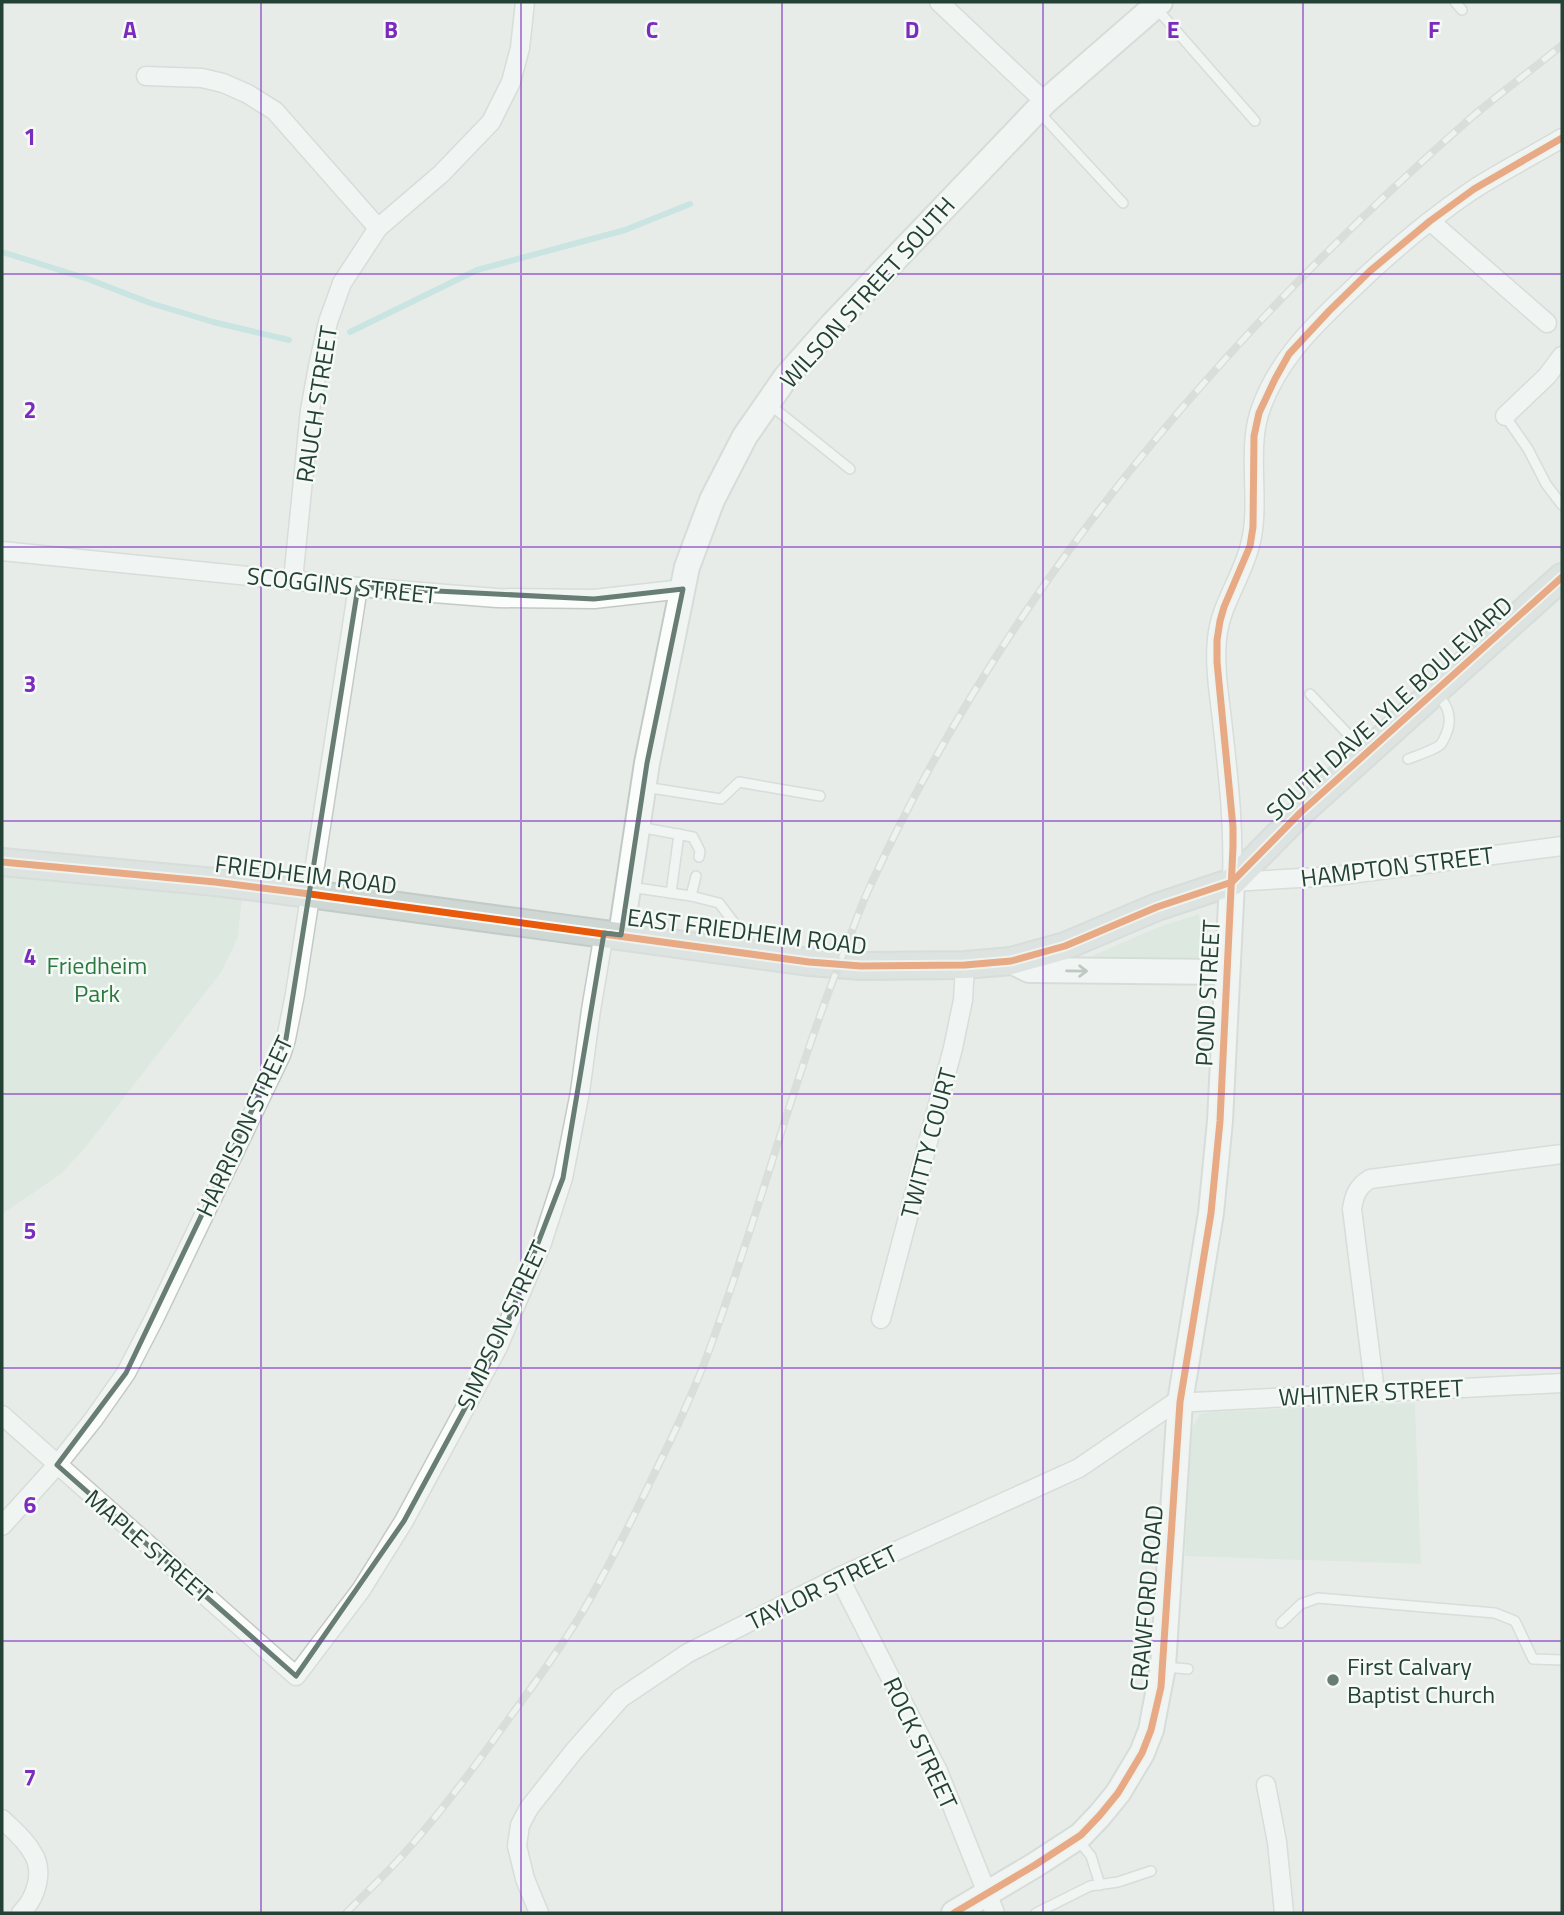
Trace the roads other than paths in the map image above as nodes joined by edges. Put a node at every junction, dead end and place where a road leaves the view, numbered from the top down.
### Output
1 (525, 2) edge
2 (1158, 4) edge
3 (944, 7) edge
4 (146, 76) dead end
5 (1041, 106) junction
6 (1255, 121) dead end
7 (1562, 138) edge
8 (1123, 203) dead end
9 (1430, 220) junction
10 (378, 228) junction
11 (1548, 323) dead end
12 (1562, 356) edge
13 (768, 403) junction
14 (1505, 416) joint
15 (850, 469) dead end
16 (1562, 505) edge
17 (2, 551) edge
18 (1562, 577) edge
19 (293, 580) junction
20 (358, 587) junction
21 (683, 589) junction
22 (1435, 691) junction
23 (1310, 694) dead end
24 (1366, 753) junction
25 (1408, 759) dead end
26 (643, 786) junction
27 (820, 796) dead end
28 (637, 826) junction
29 (680, 834) junction
30 (1562, 846) edge
31 (699, 858) dead end
32 (2, 862) edge
33 (696, 876) dead end
34 (1232, 882) junction
35 (628, 887) junction
36 (671, 893) junction
37 (310, 894) junction
38 (691, 896) junction
39 (613, 934) junction
40 (735, 951) junction
41 (1011, 961) junction
42 (965, 965) junction
43 (1226, 972) junction
44 (1562, 1154) edge
45 (881, 1319) dead end
46 (1562, 1382) edge
47 (1375, 1392) junction
48 (1180, 1402) junction
49 (2, 1415) edge
50 (57, 1465) junction
51 (2, 1526) edge
52 (839, 1577) junction
53 (1281, 1623) dead end
54 (1562, 1660) edge
55 (1163, 1667) junction
56 (1188, 1669) dead end
57 (296, 1676) joint
58 (1265, 1785) dead end
59 (2, 1819) edge
60 (1076, 1838) junction
61 (1151, 1871) dead end
62 (1100, 1885) junction
63 (990, 1904) edge
64 (21, 1913) edge
65 (540, 1913) edge
66 (954, 1913) edge
67 (1037, 1913) edge
68 (1284, 1913) edge

1 - 10 street, RAUCH STREET
2 - 5 street, WILSON STREET SOUTH
2 - 6 lane
3 - 5 street
4 - 10 street
5 - 8 lane
5 - 13 street, WILSON STREET SOUTH
7 - 9 street, POND STREET
9 - 11 street
9 - 34 street, POND STREET
10 - 19 street, RAUCH STREET
12 - 14 street
13 - 15 lane
13 - 21 street, WILSON STREET SOUTH
14 - 16 lane
17 - 19 street, SCOGGINS STREET
18 - 22 main road, SOUTH DAVE LYLE BOULEVARD
19 - 20 street, SCOGGINS STREET
20 - 21 street, SCOGGINS STREET
20 - 37 street, HARRISON STREET
21 - 26 street, WILSON STREET SOUTH
22 - 24 main road, SOUTH DAVE LYLE BOULEVARD
22 - 25 lane
23 - 24 lane
24 - 34 main road, SOUTH DAVE LYLE BOULEVARD
26 - 27 lane
26 - 28 street, WILSON STREET SOUTH
28 - 29 lane
28 - 35 street, WILSON STREET SOUTH
29 - 31 lane
29 - 36 lane
30 - 34 street, HAMPTON STREET
32 - 37 main road, FRIEDHEIM ROAD
33 - 38 lane
34 - 41 main road, SOUTH DAVE LYLE BOULEVARD
34 - 43 street, POND STREET
35 - 36 lane
35 - 39 street, WILSON STREET SOUTH
36 - 38 lane
37 - 39 main road, FRIEDHEIM ROAD
37 - 50 street, HARRISON STREET
38 - 40 lane
39 - 40 main road, EAST FRIEDHEIM ROAD
39 - 57 street, SIMPSON STREET
40 - 42 main road, EAST FRIEDHEIM ROAD
41 - 42 main road, EAST FRIEDHEIM ROAD
41 -> 43 street, EAST FRIEDHEIM ROAD
42 - 45 street, TWITTY COURT
43 - 48 street, POND STREET
44 - 47 street
46 - 47 street, WHITNER STREET
47 - 48 street, WHITNER STREET
48 - 52 street, TAYLOR STREET
48 - 55 street, CRAWFORD ROAD
49 - 50 street, MAPLE STREET
50 - 51 street, HARRISON STREET
50 - 57 street, MAPLE STREET
52 - 63 street, ROCK STREET
52 - 65 street, TAYLOR STREET
53 - 54 lane
55 - 56 lane
55 - 60 street, CRAWFORD ROAD
58 - 68 street
59 - 64 street
60 - 62 lane
60 - 63 street, CRAWFORD ROAD
61 - 62 lane
62 - 67 lane
63 - 66 street, CRAWFORD ROAD

